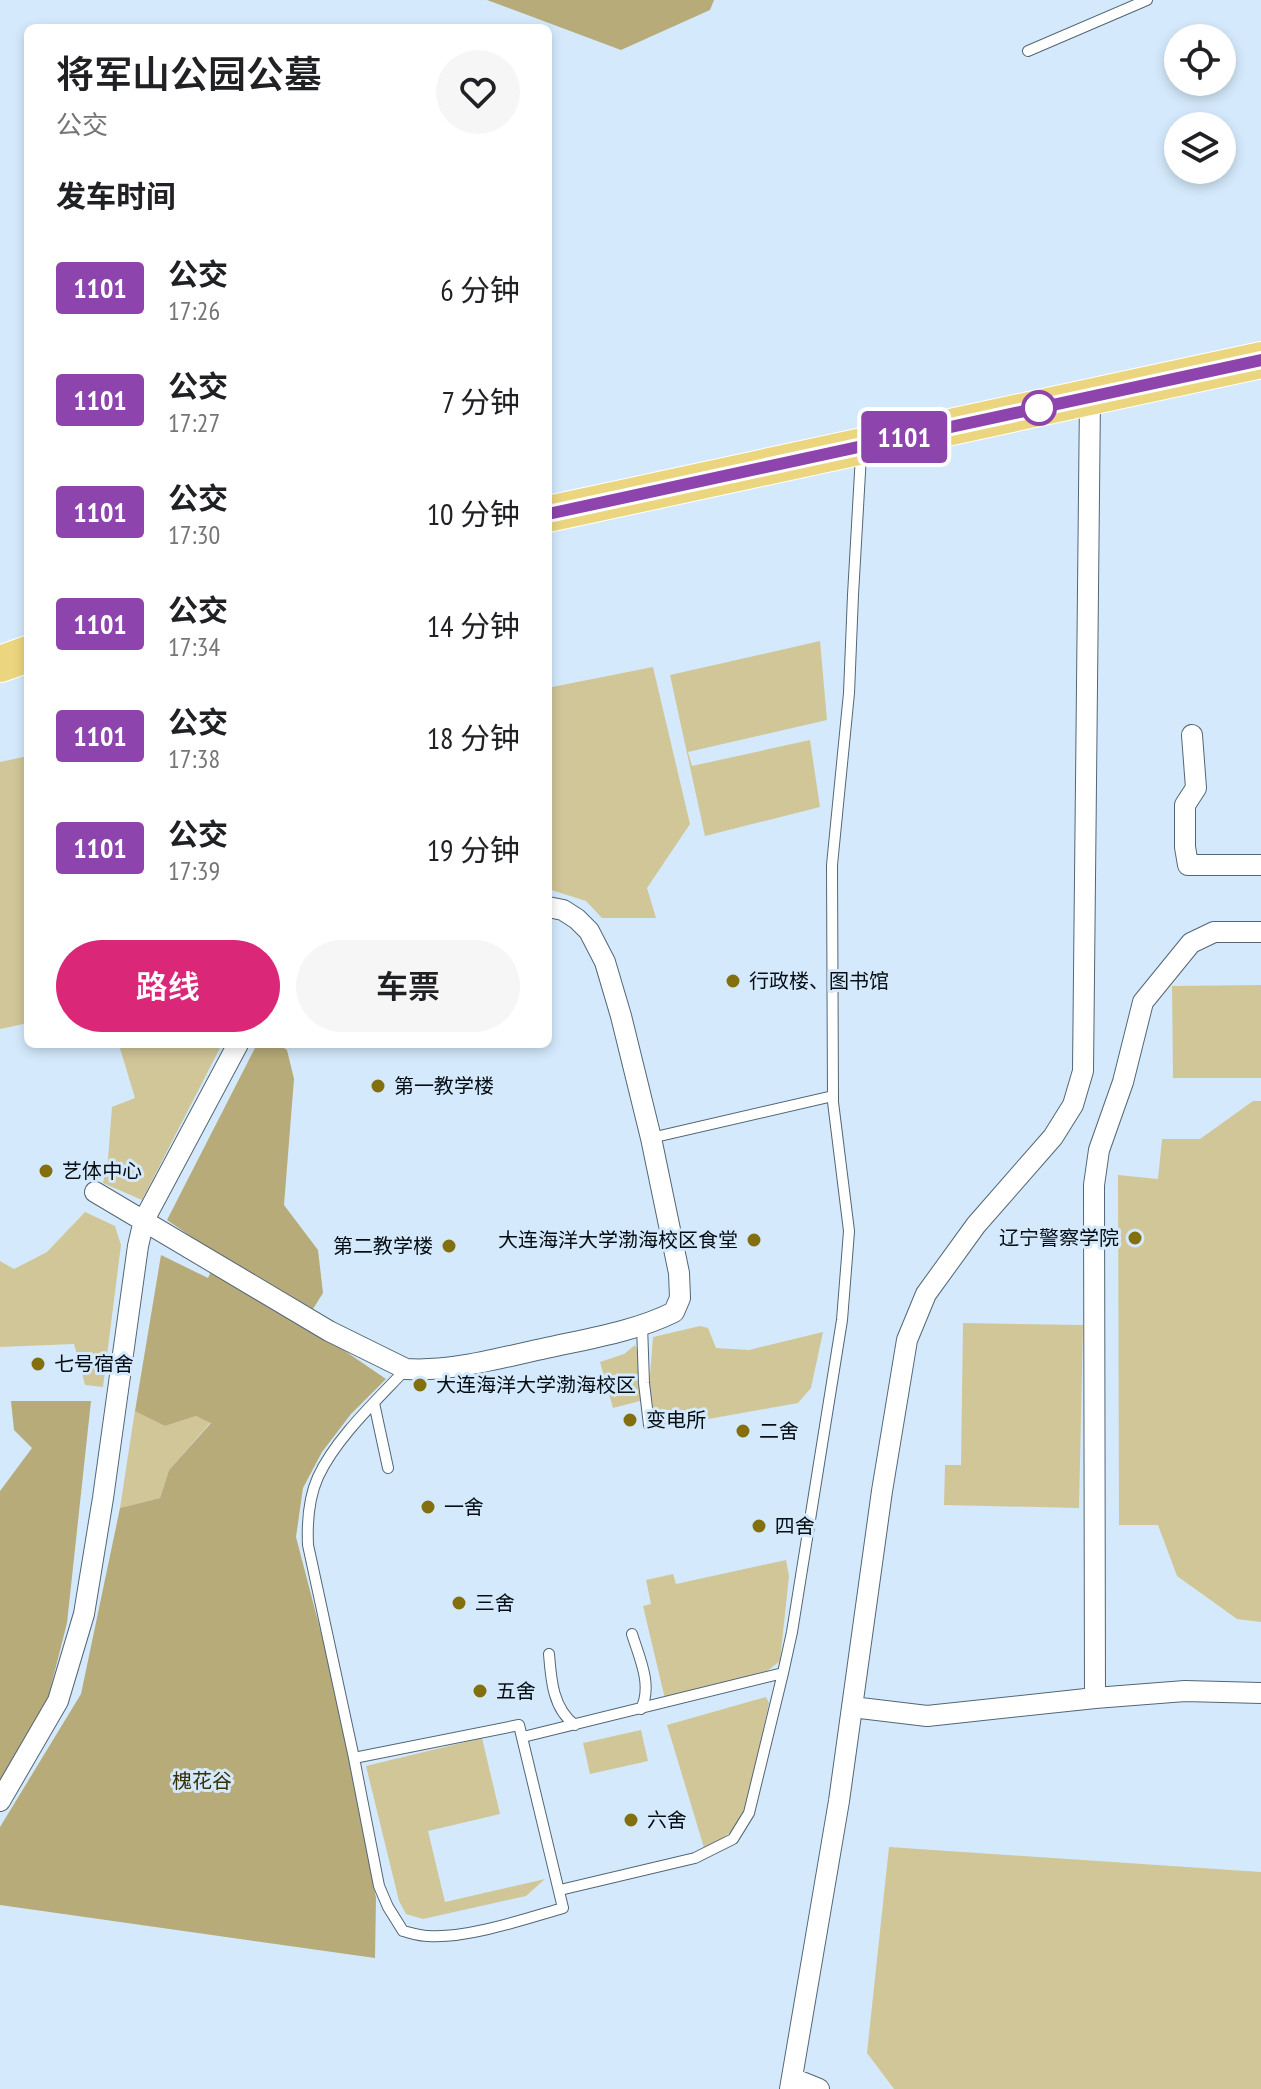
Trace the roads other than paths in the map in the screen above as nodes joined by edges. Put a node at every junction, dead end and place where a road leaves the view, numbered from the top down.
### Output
1 (1147, 0) edge
2 (1028, 51) dead end
3 (1261, 360) edge
4 (1090, 397) junction
5 (861, 446) junction
6 (552, 513) edge
7 (24, 655) edge
8 (0, 664) edge
9 (1192, 735) dead end
10 (1261, 865) edge
11 (552, 908) edge
12 (1261, 932) edge
13 (236, 1048) edge
14 (833, 1096) junction
15 (651, 1138) junction
16 (95, 1192) dead end
17 (144, 1220) junction
18 (642, 1325) junction
19 (406, 1369) junction
20 (374, 1403) junction
21 (649, 1425) dead end
22 (388, 1468) dead end
23 (632, 1634) dead end
24 (549, 1654) dead end
25 (783, 1673) junction
26 (1261, 1693) edge
27 (1095, 1698) junction
28 (852, 1707) junction
29 (641, 1709) junction
30 (575, 1725) junction
31 (523, 1737) junction
32 (354, 1758) junction
33 (0, 1801) edge
34 (560, 1890) junction
35 (791, 2084) edge
36 (819, 2089) edge

1 - 2 lane
3 - 4 highway
4 - 5 highway
4 - 28 street
5 - 6 highway
5 - 14 lane
7 - 8 highway
9 - 10 street
11 - 15 street
12 - 27 street
13 - 17 street
14 - 15 lane
14 - 25 lane
15 - 18 street
16 - 17 street
17 - 19 street
17 - 33 street
18 - 19 street
18 - 21 lane
19 - 20 lane
20 - 22 lane
20 - 32 lane
23 - 29 lane
24 - 30 lane
25 - 29 lane
25 - 34 lane
26 - 27 street
27 - 28 street
28 - 35 street
29 - 30 lane
30 - 31 lane
31 - 32 lane
31 - 34 lane
32 - 34 lane
35 - 36 street

